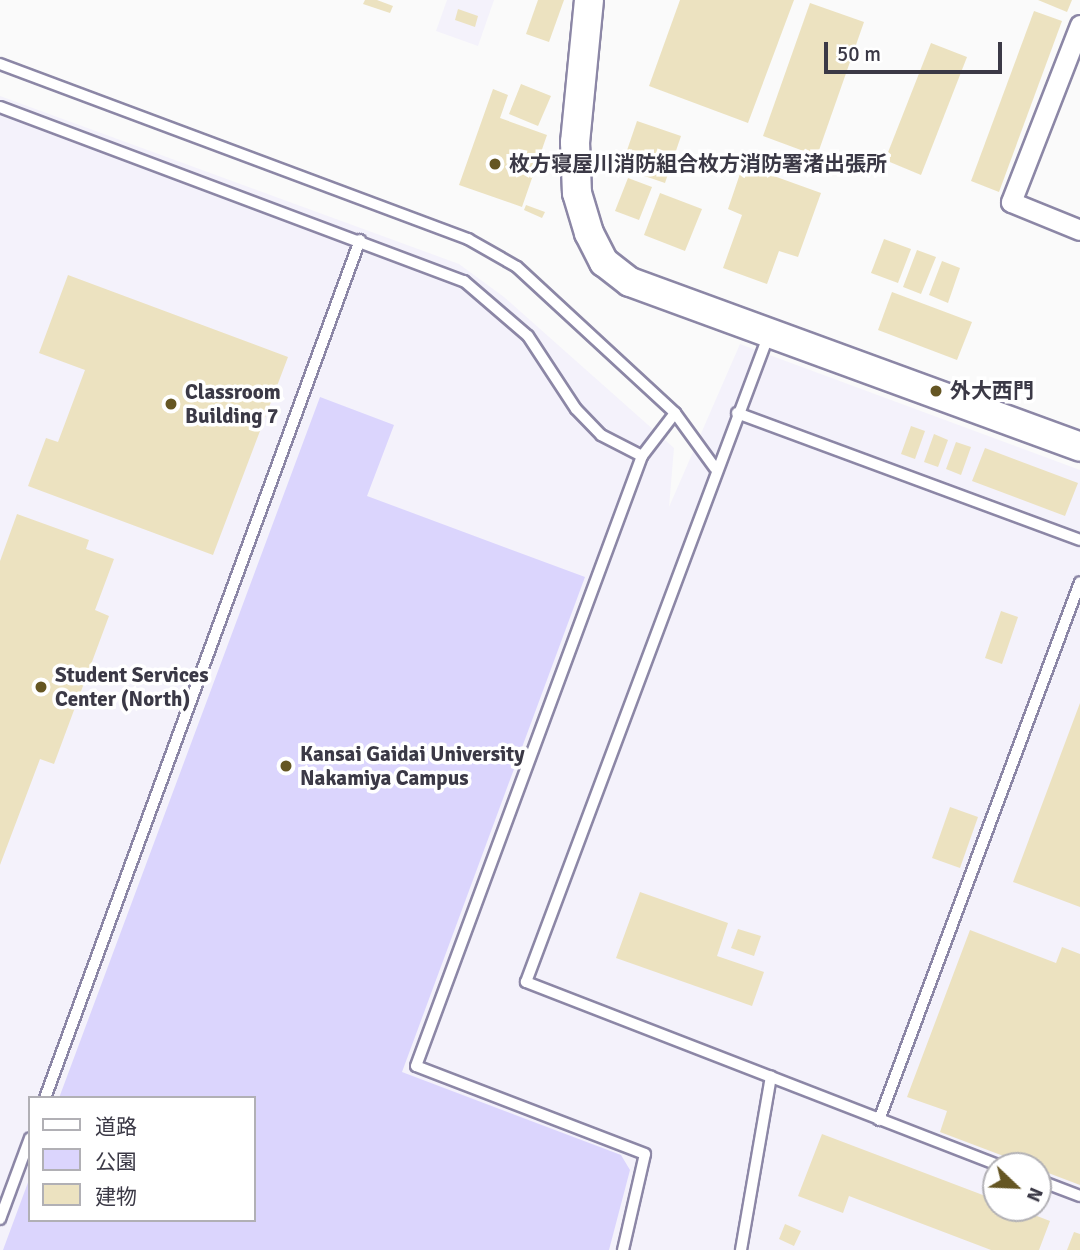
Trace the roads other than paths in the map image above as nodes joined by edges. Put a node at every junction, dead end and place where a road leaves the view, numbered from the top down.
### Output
1 (589, 0) edge
2 (1080, 24) edge
3 (0, 64) edge
4 (0, 107) edge
5 (1080, 230) edge
6 (360, 240) junction
7 (769, 333) junction
8 (675, 412) junction
9 (737, 413) junction
10 (1080, 447) edge
11 (642, 456) junction
12 (715, 468) junction
13 (1080, 540) edge
14 (1080, 582) edge
15 (771, 1077) junction
16 (46, 1096) edge
17 (879, 1120) junction
18 (28, 1143) edge
19 (982, 1159) edge
20 (1052, 1185) edge
21 (1080, 1196) edge
22 (0, 1219) edge
23 (623, 1250) edge
24 (741, 1250) edge

1 - 7 street
2 - 5 street
3 - 8 lane
4 - 6 lane
6 - 11 lane
6 - 16 lane
7 - 9 lane
7 - 10 street
8 - 11 lane
8 - 12 lane
9 - 12 lane
9 - 13 lane
11 - 23 lane
12 - 15 lane
14 - 17 lane
15 - 17 lane
15 - 24 lane
17 - 19 lane
18 - 22 lane
20 - 21 lane

